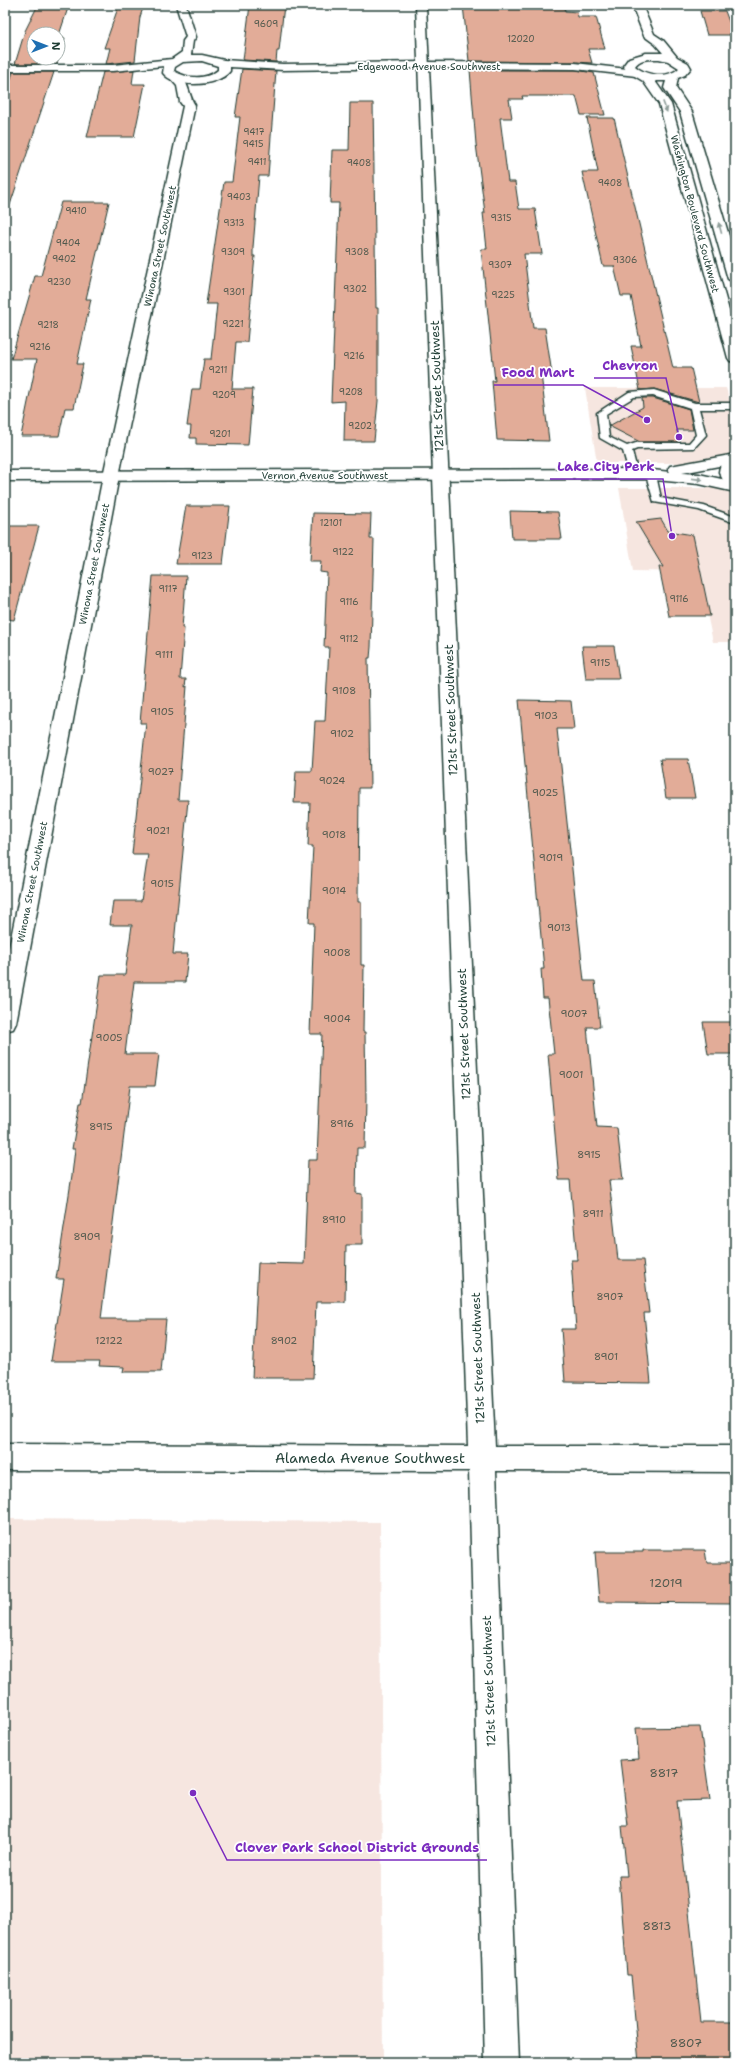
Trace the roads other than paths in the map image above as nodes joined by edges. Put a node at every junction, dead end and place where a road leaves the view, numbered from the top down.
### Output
1 (181, 5) edge
2 (421, 5) edge
3 (637, 5) edge
4 (649, 36) junction
5 (198, 43) junction
6 (636, 58) junction
7 (673, 58) junction
8 (219, 65) junction
9 (424, 65) junction
10 (575, 66) junction
11 (5, 68) edge
12 (174, 68) junction
13 (639, 74) junction
14 (674, 76) junction
15 (207, 79) junction
16 (194, 98) junction
17 (732, 258) edge
18 (735, 279) edge
19 (735, 358) edge
20 (694, 406) junction
21 (735, 406) edge
22 (627, 450) junction
23 (733, 459) edge
24 (441, 475) junction
25 (643, 475) junction
26 (5, 476) edge
27 (111, 476) junction
28 (735, 486) edge
29 (735, 520) edge
30 (5, 1023) edge
31 (5, 1457) edge
32 (482, 1459) junction
33 (735, 1459) edge
34 (502, 2063) edge

1 - 5 street
2 - 9 street, 121st Street Southwest
3 - 4 street
4 - 6 street
4 - 7 street
5 - 8 street
5 - 12 street
6 - 7 street, Edgewood Avenue Southwest
6 - 10 street, Edgewood Avenue Southwest
6 - 13 street
7 - 14 street
8 - 9 street, Edgewood Avenue Southwest
8 - 12 street
8 - 15 street
9 - 10 street, Edgewood Avenue Southwest
9 - 24 street, 121st Street Southwest
10 - 13 street, Edgewood Avenue Southwest
11 - 12 street
12 - 15 street
12 - 16 street
13 - 14 street, Edgewood Avenue Southwest
13 -> 19 street, Washington Boulevard Southwest
17 -> 14 street, Washington Boulevard Southwest
15 - 16 street, Winona Street Southwest
16 - 27 street, Winona Street Southwest
17 - 18 street, Washington Boulevard Southwest
20 - 21 lane
20 - 22 lane
20 - 22 lane
22 - 25 lane
23 - 25 street, Vernon Avenue Southwest
23 - 28 street
24 - 25 street, Vernon Avenue Southwest
24 - 27 street, Vernon Avenue Southwest
24 - 32 street, 121st Street Southwest
25 -> 28 street, Vernon Avenue Southwest
25 - 29 lane
26 - 27 street, Vernon Avenue Southwest
27 - 30 street, Winona Street Southwest
31 - 32 street, Alameda Avenue Southwest
32 - 33 street, Alameda Avenue Southwest
32 - 34 street, 121st Street Southwest

